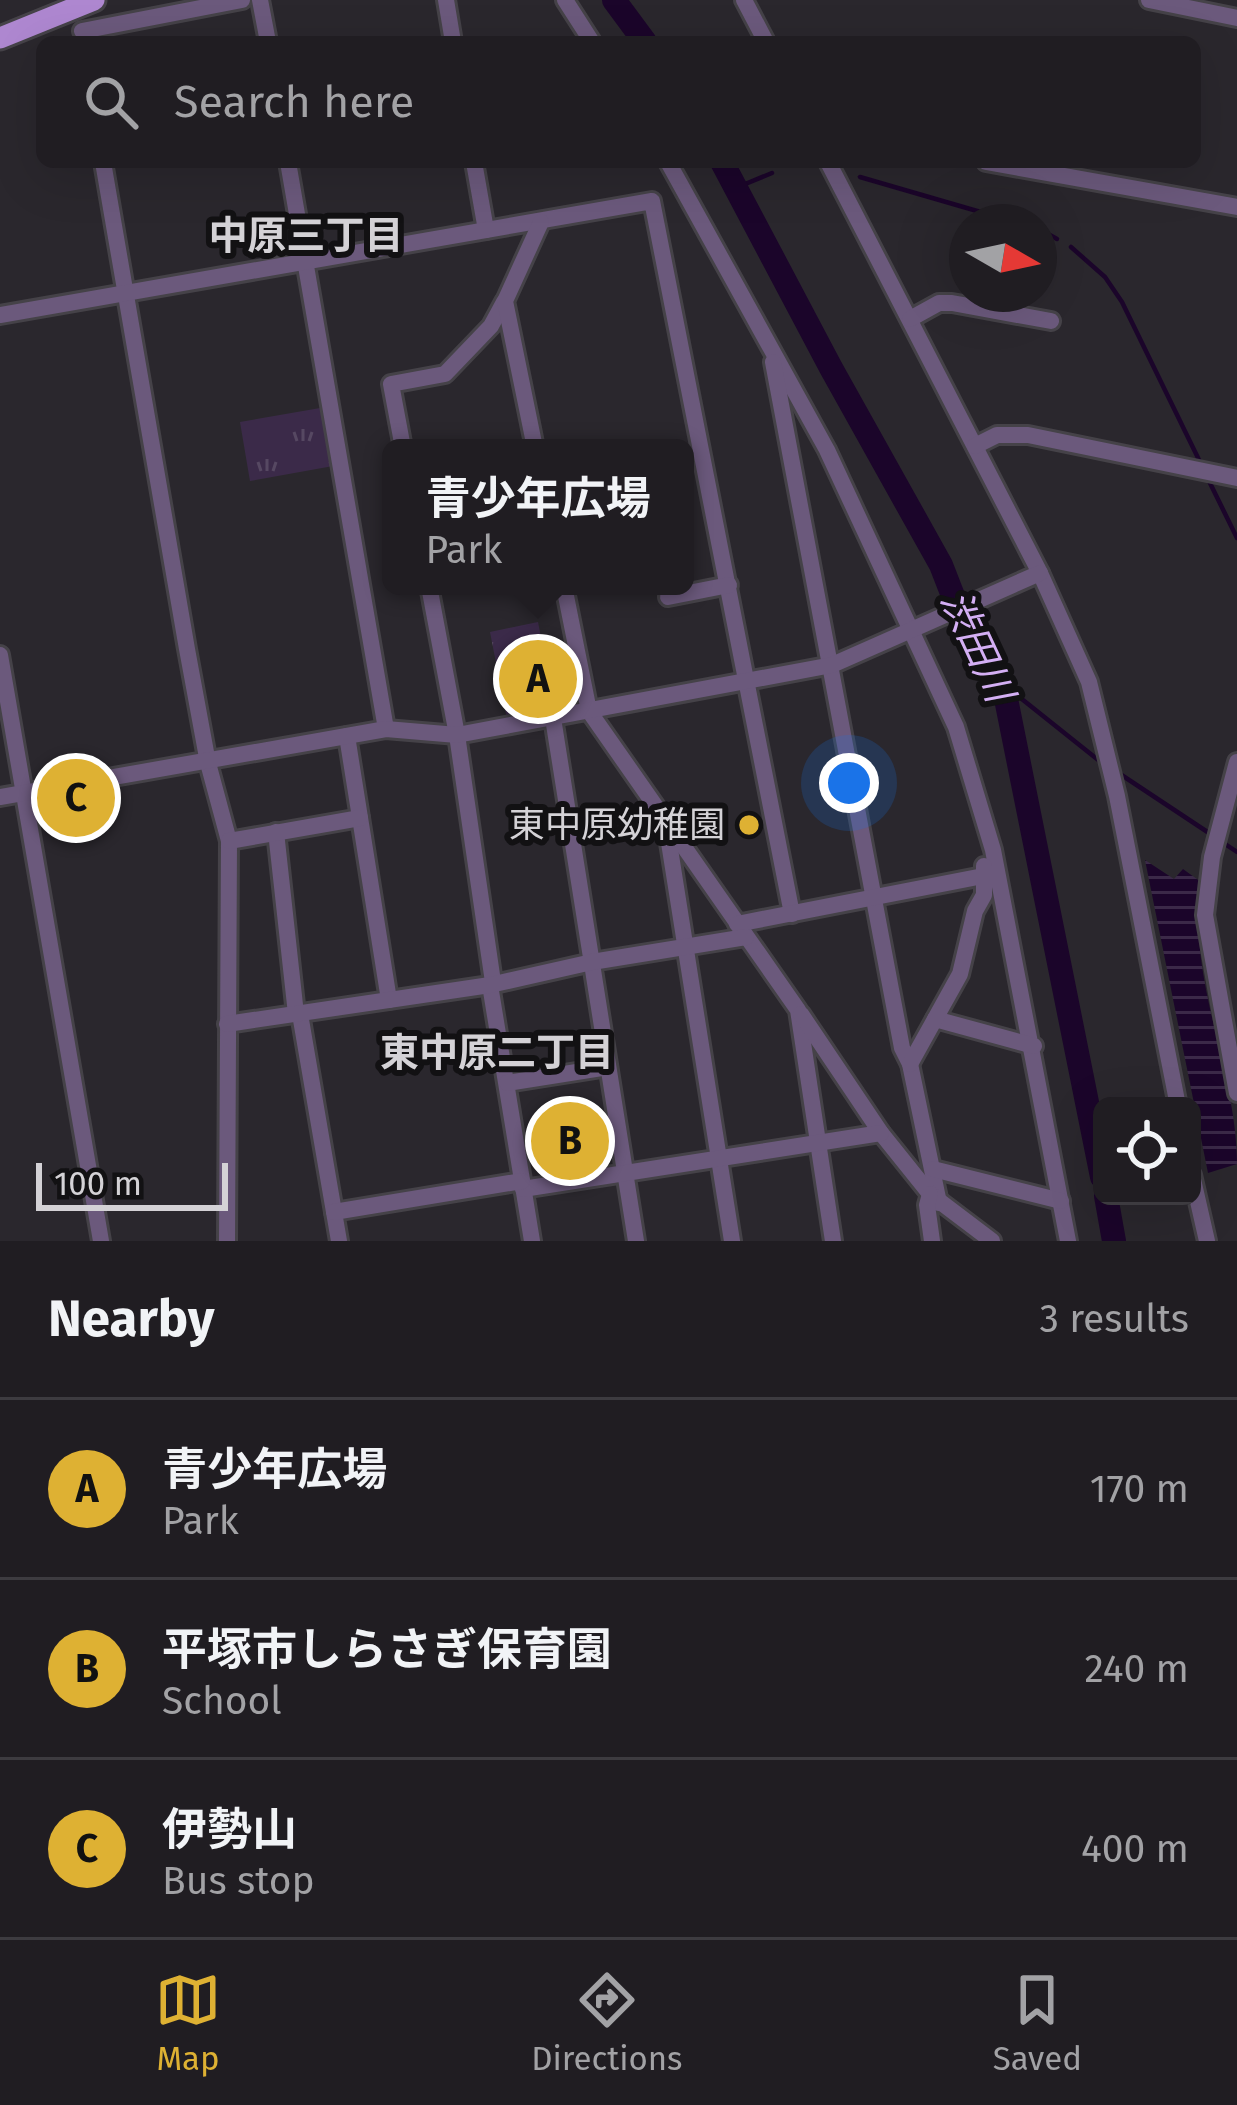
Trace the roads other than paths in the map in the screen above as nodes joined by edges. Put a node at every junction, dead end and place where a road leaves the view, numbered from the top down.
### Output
1 (242, 0) edge
2 (260, 0) edge
3 (446, 0) edge
4 (565, 0) edge
5 (745, 0) edge
6 (1149, 0) edge
7 (84, 2) edge
8 (1237, 18) edge
9 (83, 36) edge
10 (87, 36) edge
11 (267, 36) edge
12 (452, 36) edge
13 (588, 36) edge
14 (763, 36) edge
15 (0, 38) edge
16 (104, 168) edge
17 (290, 168) edge
18 (475, 168) edge
19 (671, 168) edge
20 (831, 168) edge
21 (1019, 168) edge
22 (1237, 207) edge
23 (541, 222) junction
24 (486, 230) junction
25 (305, 261) junction
26 (124, 295) junction
27 (505, 301) junction
28 (0, 316) edge
29 (910, 320) junction
30 (1051, 321) dead end
31 (770, 344) junction
32 (401, 439) edge
33 (533, 439) edge
34 (976, 446) junction
35 (1237, 478) edge
36 (1040, 573) junction
37 (729, 585) junction
38 (694, 591) edge
39 (431, 595) edge
40 (566, 595) edge
41 (674, 595) edge
42 (668, 596) dead end
43 (912, 632) junction
44 (0, 655) edge
45 (832, 665) junction
46 (748, 679) junction
47 (589, 711) junction
48 (553, 718) junction
49 (386, 729) junction
50 (457, 735) junction
51 (347, 736) junction
52 (1237, 762) edge
53 (208, 763) junction
54 (23, 793) junction
55 (0, 797) edge
56 (360, 818) junction
57 (666, 824) junction
58 (276, 832) junction
59 (229, 841) junction
60 (993, 850) junction
61 (983, 876) junction
62 (875, 897) junction
63 (792, 914) junction
64 (741, 930) junction
65 (685, 946) junction
66 (592, 962) junction
67 (492, 984) junction
68 (389, 1000) junction
69 (798, 1010) junction
70 (298, 1014) junction
71 (934, 1018) junction
72 (227, 1024) junction
73 (1034, 1046) junction
74 (910, 1064) junction
75 (608, 1067) junction
76 (507, 1083) junction
77 (1237, 1093) edge
78 (1176, 1097) edge
79 (881, 1133) junction
80 (818, 1143) junction
81 (719, 1158) junction
82 (933, 1169) junction
83 (625, 1173) junction
84 (523, 1185) junction
85 (934, 1198) junction
86 (1061, 1201) junction
87 (1199, 1205) edge
88 (334, 1212) junction
89 (101, 1241) edge
90 (227, 1241) edge
91 (339, 1241) edge
92 (532, 1241) edge
93 (636, 1241) edge
94 (732, 1241) edge
95 (833, 1241) edge
96 (932, 1241) edge
97 (992, 1241) edge
98 (1068, 1241) edge
99 (1207, 1241) edge

1 - 10 street
2 - 11 street
3 - 12 street
4 - 13 street
5 - 14 street
6 - 8 street
7 - 9 street
7 - 15 main road
16 - 26 street
17 - 25 street
18 - 24 street
19 - 31 street
20 - 29 street
21 - 22 street
23 - 24 street
23 - 27 street
23 - 37 street
24 - 25 street
25 - 26 street
25 - 49 street
26 - 28 street
26 - 53 street
27 - 32 street
27 - 33 street
29 - 30 street
29 - 34 street
31 - 43 street
31 - 45 street
34 - 35 street
34 - 36 street
36 - 43 street
36 - 78 street
37 - 38 street
37 - 46 street
39 - 50 street
40 - 47 street
41 - 42 street
43 - 45 street
43 - 60 street
44 - 54 street
45 - 46 street
45 - 62 street
46 - 47 street
46 - 63 street
47 - 48 street
47 - 57 street
48 - 50 street
48 - 66 street
49 - 50 street
49 - 51 street
50 - 67 street
51 - 53 street
51 - 56 street
52 - 77 street
53 - 54 street
53 - 59 street
54 - 55 street
54 - 89 street
56 - 58 street
56 - 68 street
57 - 64 street
57 - 65 street
58 - 59 street
58 - 70 street
59 - 72 street
60 - 61 street
60 - 73 street
61 - 62 street
61 - 71 street
62 - 63 street
62 - 74 street
63 - 64 street
64 - 65 street
64 - 69 street
65 - 66 street
65 - 81 street
66 - 67 street
66 - 75 street
67 - 68 street
67 - 76 street
68 - 70 street
69 - 79 street
69 - 80 street
70 - 72 street
70 - 88 street
71 - 73 street
71 - 74 street
72 - 90 street
73 - 86 street
74 - 82 street
75 - 76 street
75 - 83 street
76 - 84 street
79 - 80 street
79 - 85 street
80 - 81 street
80 - 95 street
81 - 83 street
81 - 94 street
82 - 85 street
82 - 86 street
83 - 84 street
83 - 93 street
84 - 88 street
84 - 92 street
85 - 96 street
85 - 97 street
86 - 98 street
87 - 99 street
88 - 91 street

